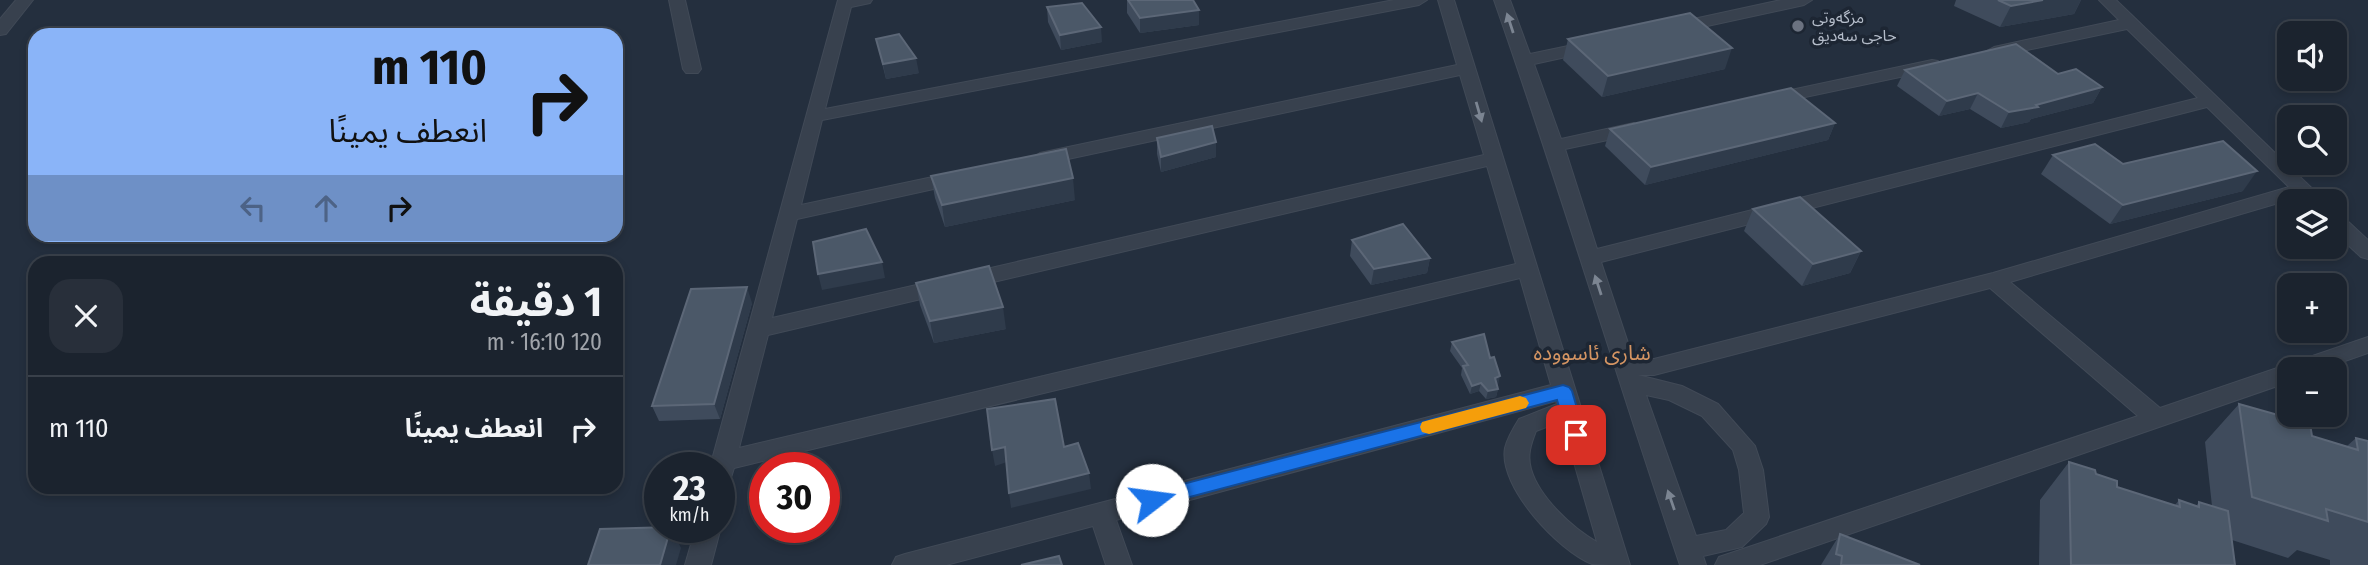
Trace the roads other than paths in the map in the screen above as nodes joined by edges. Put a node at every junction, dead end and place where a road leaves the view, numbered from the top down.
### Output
1 (25, 0) edge
2 (677, 0) edge
3 (864, 0) edge
4 (1419, 0) edge
5 (1446, 0) edge
6 (1502, 0) edge
7 (1804, 0) edge
8 (2107, 0) edge
9 (2130, 23) junction
10 (0, 30) edge
11 (1656, 32) edge
12 (1603, 44) edge
13 (1983, 54) edge
14 (1956, 60) edge
15 (1522, 61) junction
16 (1466, 68) junction
17 (692, 69) dead end
18 (2209, 101) junction
19 (1755, 103) edge
20 (815, 116) junction
21 (1648, 126) edge
22 (1554, 146) junction
23 (1493, 159) junction
24 (1019, 164) edge
25 (979, 173) edge
26 (2303, 189) edge
27 (2277, 204) edge
28 (789, 214) junction
29 (2347, 232) edge
30 (2368, 252) edge
31 (1589, 258) junction
32 (1526, 268) junction
33 (1994, 280) junction
34 (759, 329) junction
35 (2368, 345) edge
36 (2333, 357) edge
37 (1628, 375) junction
38 (2277, 377) edge
39 (1566, 400) junction
40 (2156, 418) junction
41 (727, 452) edge
42 (735, 467) edge
43 (1101, 513) junction
44 (704, 543) edge
45 (1690, 557) edge
46 (1616, 564) edge
47 (698, 565) edge
48 (905, 565) edge
49 (1119, 565) edge
50 (1728, 565) edge

1 - 10 street
2 - 17 street
3 - 20 street
4 - 20 street
5 - 16 street
15 -> 6 street
7 - 11 street
8 - 9 street
9 - 13 street
9 - 18 street
12 - 15 street
14 - 19 street
15 - 22 street
16 -> 23 street
16 - 24 street
18 - 26 street
18 - 31 street
20 - 28 street
21 - 22 street
22 - 31 street
23 - 32 street
23 - 34 street
25 - 28 street
27 - 33 street
28 - 34 street
29 - 30 street
37 -> 31 street
32 - 39 street
32 - 42 street
33 - 37 street
33 - 40 street
34 - 41 street
35 - 36 street
45 -> 37 street
37 - 45 street
38 - 40 street
39 - 43 street
39 - 46 street
39 - 46 street
40 - 50 street
43 - 48 street
43 - 49 street
44 - 47 street

